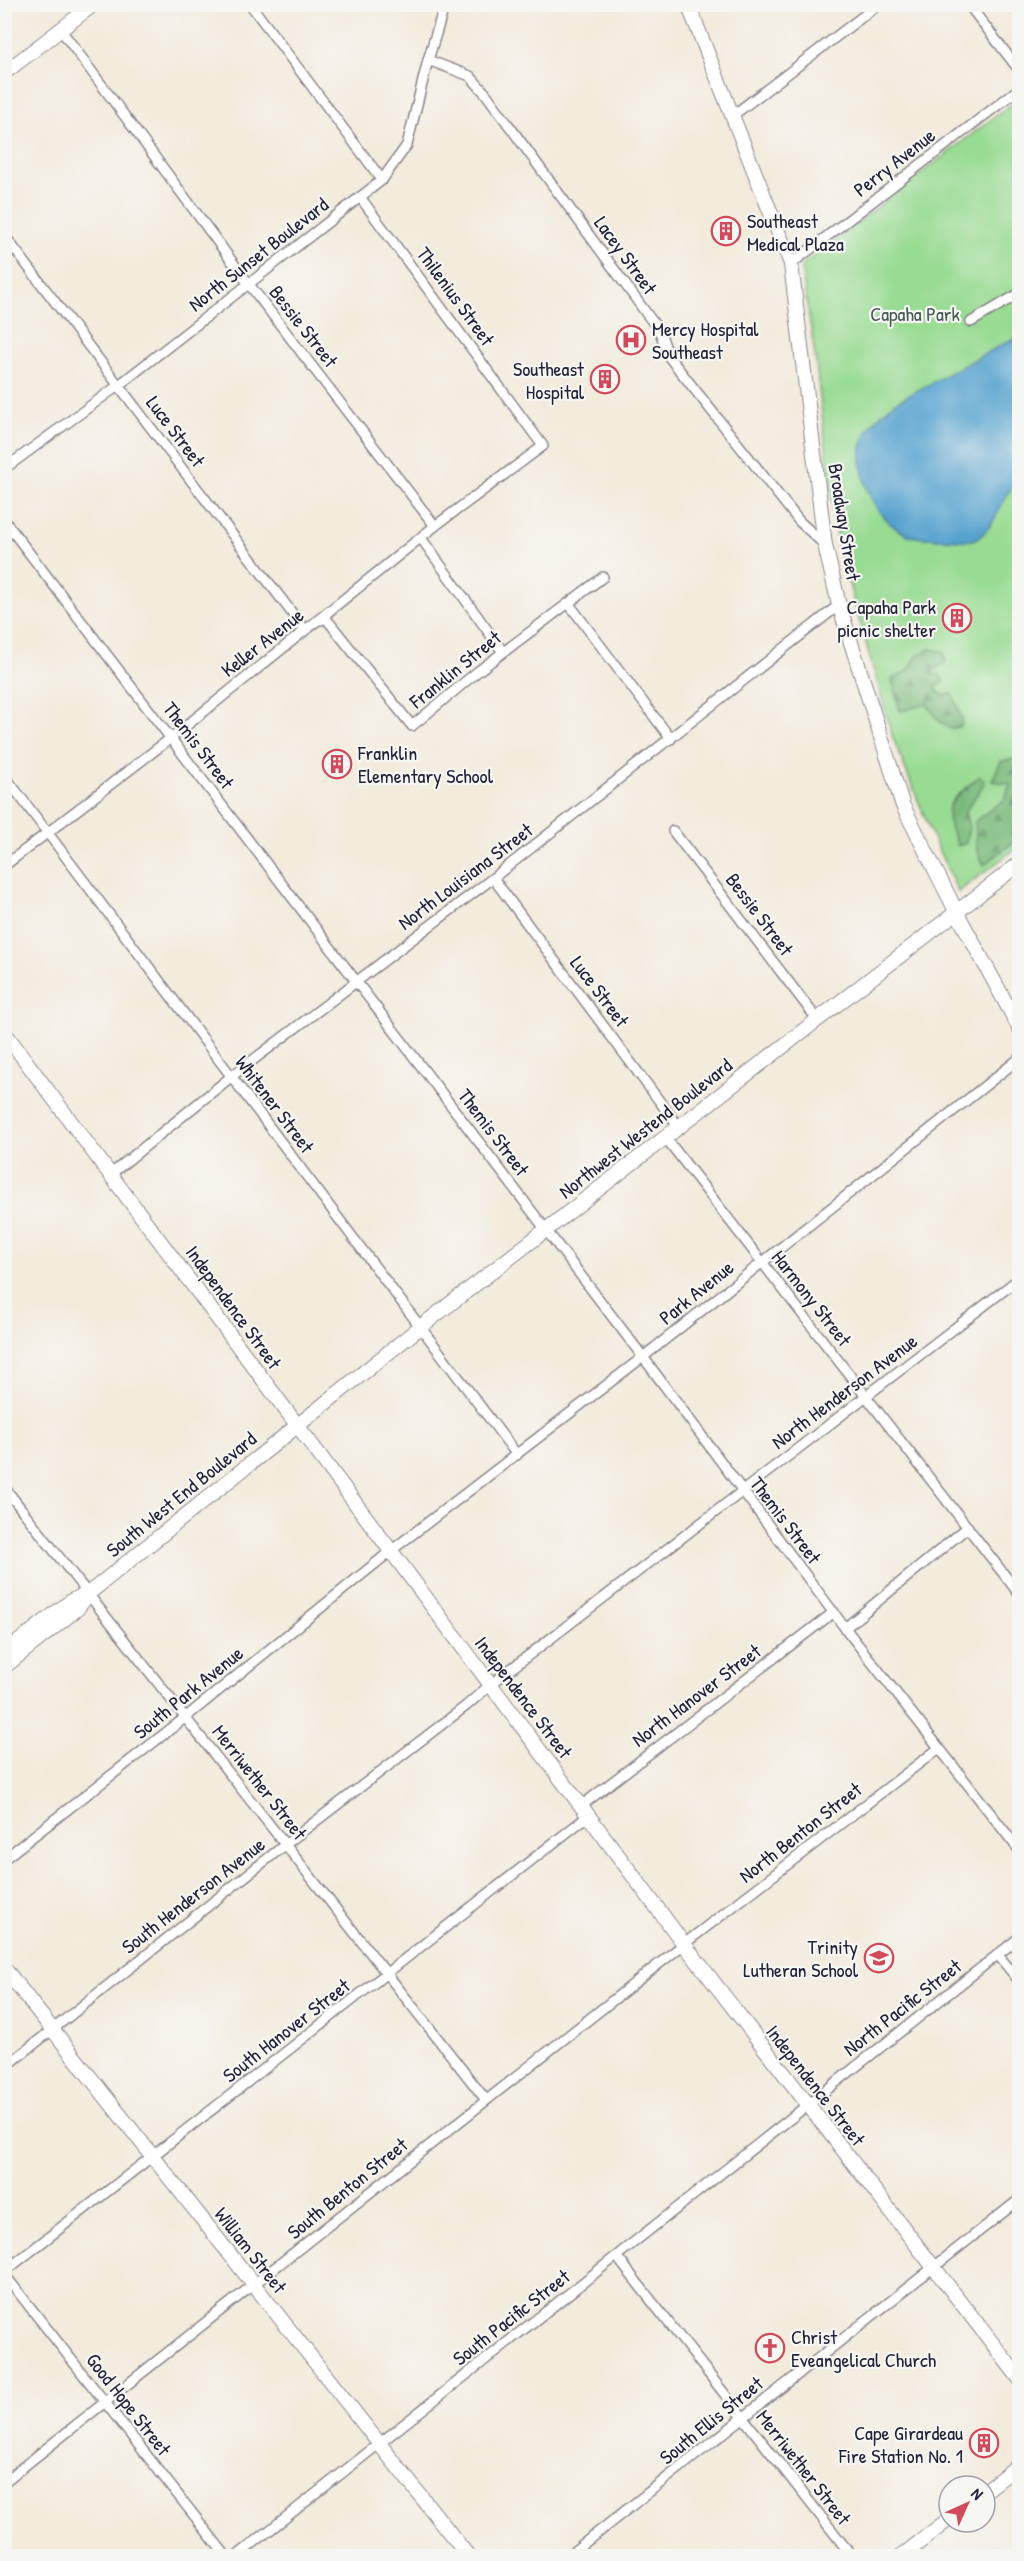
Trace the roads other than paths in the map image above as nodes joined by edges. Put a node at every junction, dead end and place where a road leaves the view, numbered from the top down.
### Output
1 (94, 4) edge
2 (250, 4) edge
3 (445, 4) edge
4 (688, 4) edge
5 (879, 4) edge
6 (968, 4) edge
7 (61, 30) junction
8 (428, 60) junction
9 (1020, 71) edge
10 (4, 73) edge
11 (1020, 88) edge
12 (732, 116) junction
13 (382, 180) junction
14 (360, 197) junction
15 (4, 235) edge
16 (791, 264) junction
17 (248, 283) junction
18 (1020, 293) edge
19 (971, 322) dead end
20 (119, 385) junction
21 (543, 446) joint
22 (4, 469) edge
23 (4, 520) edge
24 (435, 526) junction
25 (422, 538) junction
26 (825, 545) junction
27 (603, 577) dead end
28 (569, 604) junction
29 (839, 605) junction
30 (305, 630) junction
31 (503, 652) junction
32 (171, 738) junction
33 (671, 739) junction
34 (4, 775) edge
35 (674, 831) dead end
36 (47, 832) junction
37 (1020, 864) edge
38 (4, 866) edge
39 (493, 878) junction
40 (956, 911) junction
41 (357, 982) junction
42 (817, 1019) junction
43 (1020, 1029) edge
44 (4, 1032) edge
45 (1020, 1058) edge
46 (232, 1076) junction
47 (678, 1126) junction
48 (665, 1137) junction
49 (111, 1174) junction
50 (546, 1230) junction
51 (761, 1263) junction
52 (1020, 1278) edge
53 (419, 1328) junction
54 (643, 1357) junction
55 (866, 1397) junction
56 (297, 1425) junction
57 (517, 1455) junction
58 (4, 1487) edge
59 (742, 1491) junction
60 (968, 1527) junction
61 (392, 1550) junction
62 (89, 1593) junction
63 (1020, 1595) edge
64 (834, 1612) junction
65 (845, 1628) junction
66 (4, 1653) edge
67 (4, 1667) edge
68 (490, 1685) junction
69 (186, 1717) junction
70 (938, 1749) junction
71 (584, 1811) junction
72 (286, 1844) junction
73 (1020, 1851) edge
74 (4, 1858) edge
75 (1020, 1937) edge
76 (684, 1944) junction
77 (998, 1955) junction
78 (4, 1968) edge
79 (387, 1974) junction
80 (1020, 1982) edge
81 (52, 2030) junction
82 (4, 2068) edge
83 (486, 2100) junction
84 (807, 2104) junction
85 (153, 2157) junction
86 (1020, 2199) edge
87 (617, 2257) junction
88 (932, 2266) junction
89 (4, 2273) edge
90 (254, 2285) junction
91 (1020, 2379) edge
92 (105, 2403) junction
93 (743, 2417) junction
94 (379, 2443) junction
95 (1020, 2464) edge
96 (4, 2482) edge
97 (997, 2482) edge
98 (937, 2528) edge
99 (226, 2556) edge
100 (237, 2556) edge
101 (468, 2556) edge
102 (568, 2556) edge
103 (852, 2556) edge
104 (902, 2556) edge

1 - 7 street
2 - 13 street
3 - 8 street, North Sunset Boulevard
4 - 12 street, Broadway Street
5 - 12 street
6 - 9 street
7 - 10 street
7 - 17 street, Bessie Street
8 - 13 street, North Sunset Boulevard
8 - 26 street, Lacey Street
11 - 16 street, Perry Avenue
12 - 16 street, Broadway Street
13 - 14 street, North Sunset Boulevard
14 - 17 street, North Sunset Boulevard
14 - 21 street, Thilenius Street
15 - 20 street, Luce Street
16 - 26 street, Broadway Street
17 - 20 street, North Sunset Boulevard
17 - 24 street, Bessie Street
18 - 19 street
20 - 22 street, North Sunset Boulevard
20 - 30 street, Luce Street
21 - 24 street, Keller Avenue
23 - 32 street, Themis Street
24 - 25 street, Keller Avenue
25 - 30 street, Keller Avenue
25 - 31 street
26 - 29 street, Broadway Street
27 - 28 street, Franklin Street
28 - 31 street, Franklin Street
28 - 33 street
29 - 33 street, North Louisiana Street
29 - 40 street, Broadway Street
30 - 31 street, Franklin Street
30 - 32 street, Keller Avenue
32 - 36 street, Keller Avenue
32 - 41 street, Themis Street
33 - 39 street, North Louisiana Street
34 - 36 street, Whitener Street
35 - 42 street, Bessie Street
36 - 38 street, Keller Avenue
36 - 46 street, Whitener Street
37 - 40 street, Northwest Westend Boulevard
39 - 41 street, North Louisiana Street
39 - 47 street, Luce Street
40 - 42 street, Northwest Westend Boulevard
40 - 43 street, Broadway Street
41 - 46 street, North Louisiana Street
41 - 50 street, Themis Street
42 - 47 street, Northwest Westend Boulevard
44 - 49 street, Independence Street
45 - 51 street, Park Avenue
46 - 49 street, North Louisiana Street
46 - 53 street, Whitener Street
47 - 48 street, Northwest Westend Boulevard
48 - 50 street, Northwest Westend Boulevard
48 - 51 street, Harmony Street
49 - 56 street, Independence Street
50 - 53 street, Northwest Westend Boulevard
50 - 54 street, Themis Street
51 - 54 street, Park Avenue
51 - 55 street, Harmony Street
52 - 55 street, North Henderson Avenue
53 - 56 street, Northwest Westend Boulevard
53 - 57 street, Whitener Street
54 - 57 street, Park Avenue
54 - 59 street, Themis Street
55 - 59 street, North Henderson Avenue
55 - 60 street, Harmony Street
56 - 61 street, Independence Street
56 - 62 street, South West End Boulevard
57 - 61 street, Park Avenue
58 - 62 street, Merriwether Street
59 - 64 street, Themis Street
59 - 68 street, North Henderson Avenue
60 - 63 street, Harmony Street
60 - 65 street
61 - 68 street, Independence Street
61 - 69 street, South Park Avenue
62 - 66 street, South West End Boulevard
62 - 67 street, South West End Boulevard
62 - 69 street, Merriwether Street
64 - 65 street, Themis Street
64 - 71 street, North Hanover Street
65 - 70 street, Themis Street
68 - 71 street, Independence Street
68 - 72 street, South Henderson Avenue
69 - 72 street, Merriwether Street
69 - 74 street, South Park Avenue
70 - 73 street, Themis Street
70 - 76 street, North Benton Street
71 - 76 street, Independence Street
71 - 79 street, South Hanover Street
72 - 79 street, Merriwether Street
72 - 81 street, South Henderson Avenue
75 - 77 street, North Pacific Street
76 - 83 street, South Benton Street
76 - 84 street, Independence Street
77 - 80 street
77 - 84 street, North Pacific Street
78 - 81 street, William Street
79 - 83 street, Merriwether Street
79 - 85 street, South Hanover Street
81 - 82 street, South Henderson Avenue
81 - 85 street, William Street
83 - 90 street, South Benton Street
84 - 87 street, South Pacific Street
84 - 88 street, Independence Street
85 - 89 street, South Hanover Street
85 - 90 street, William Street
86 - 88 street, South Ellis Street
87 - 93 street, Merriwether Street
87 - 94 street, South Pacific Street
88 - 91 street, Independence Street
88 - 93 street, South Ellis Street
89 - 92 street, Good Hope Street
90 - 92 street, South Benton Street
90 - 94 street, William Street
92 - 96 street, South Benton Street
92 - 99 street, Good Hope Street
93 - 102 street, South Ellis Street
93 - 103 street, Merriwether Street
94 - 100 street, South Pacific Street
94 - 101 street, William Street
95 - 97 street
98 - 104 street

